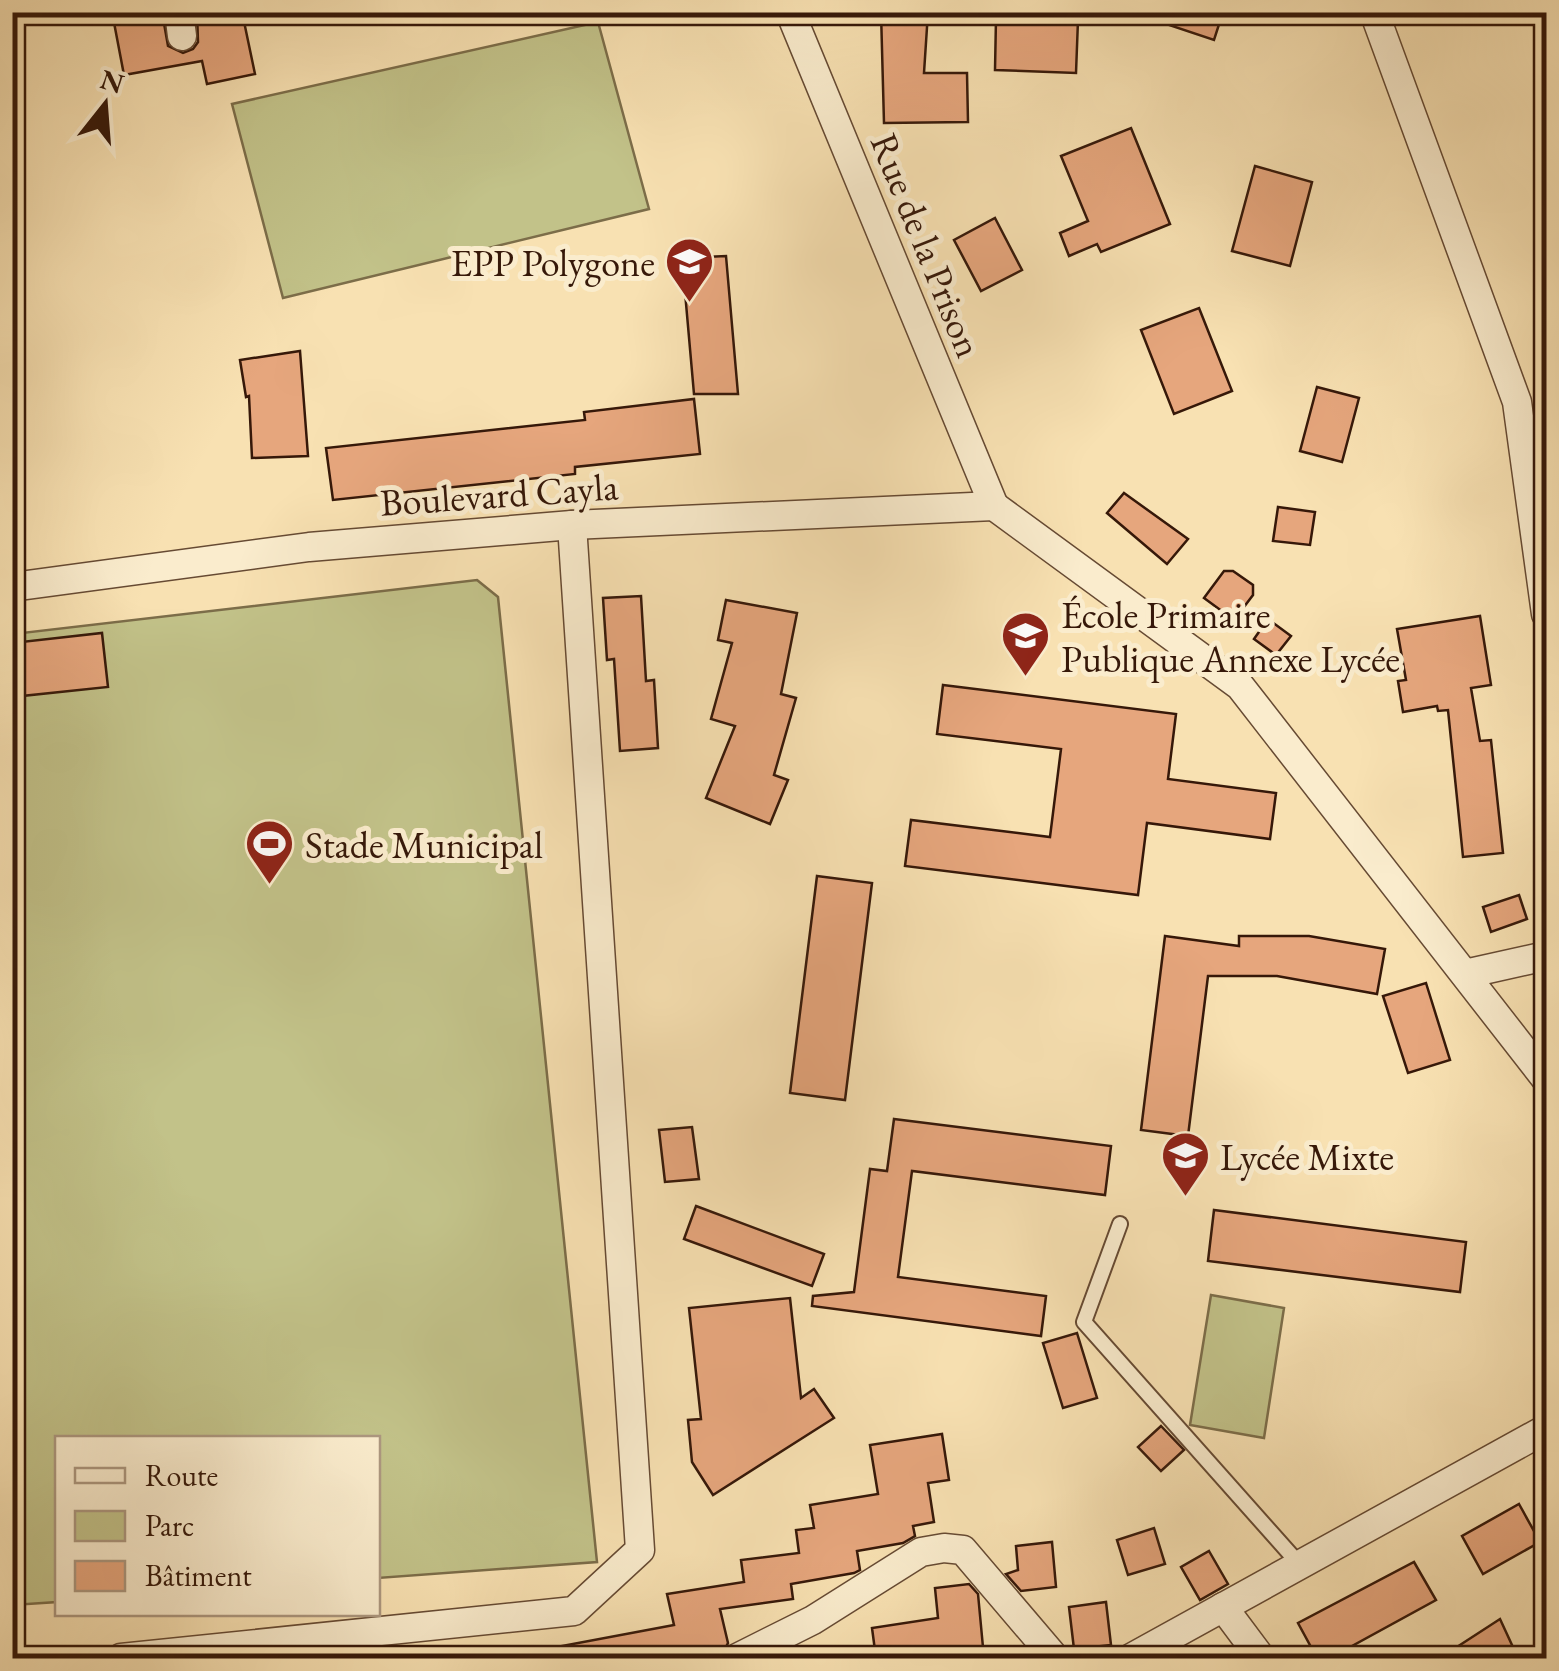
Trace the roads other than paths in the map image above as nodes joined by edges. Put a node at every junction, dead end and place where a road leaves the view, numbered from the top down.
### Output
1 (790, 12) edge
2 (1374, 12) edge
3 (994, 506) junction
4 (572, 524) junction
5 (12, 588) edge
6 (1546, 614) edge
7 (1546, 956) edge
8 (1465, 974) junction
9 (1536, 1048) edge
10 (1546, 1079) edge
11 (1120, 1224) dead end
12 (1546, 1429) edge
13 (1300, 1565) junction
14 (1224, 1608) junction
15 (121, 1658) edge
16 (129, 1658) edge
17 (737, 1658) edge
18 (1056, 1658) edge
19 (1131, 1658) edge
20 (1262, 1658) edge

1 - 3 street, Rue de la Prison
2 - 6 street
3 - 4 street, Boulevard Cayla
3 - 8 street
4 - 5 street, Boulevard Cayla
4 - 16 street
7 - 8 street
8 - 9 street
9 - 10 street
11 - 13 lane
12 - 13 street
13 - 14 street
14 - 19 street
14 - 20 street
15 - 16 street
17 - 18 street

